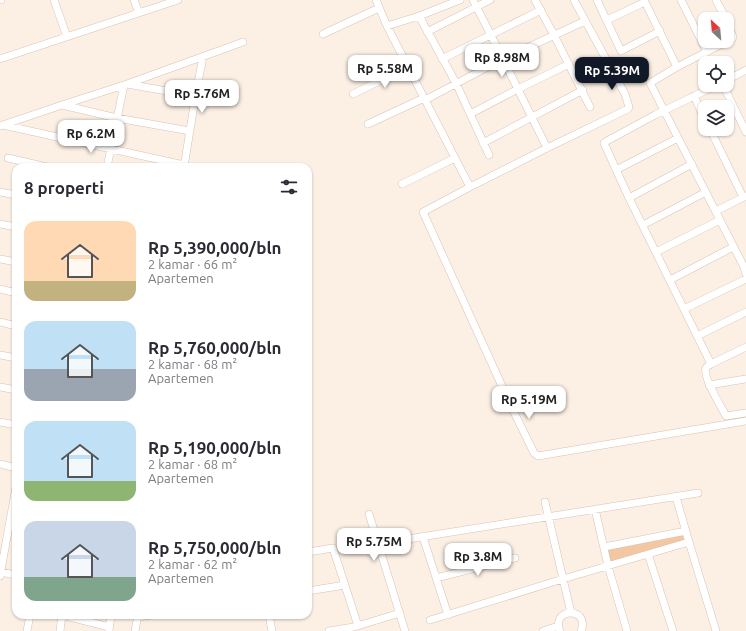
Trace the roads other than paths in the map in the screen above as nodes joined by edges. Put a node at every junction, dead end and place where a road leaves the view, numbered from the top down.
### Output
1 (54, 0) edge
2 (134, 0) edge
3 (178, 0) edge
4 (376, 0) edge
5 (460, 0) edge
6 (490, 0) edge
7 (535, 0) edge
8 (574, 0) edge
9 (597, 0) edge
10 (681, 0) edge
11 (716, 0) edge
12 (645, 1) edge
13 (475, 3) edge
14 (379, 8) junction
15 (540, 10) junction
16 (722, 12) edge
17 (139, 13) junction
18 (419, 16) junction
19 (607, 20) junction
20 (586, 21) junction
21 (387, 26) junction
22 (660, 31) junction
23 (427, 32) junction
24 (323, 34) dead end
25 (491, 34) junction
26 (554, 35) junction
27 (67, 37) junction
28 (243, 42) dead end
29 (714, 48) edge
30 (707, 52) junction
31 (203, 57) junction
32 (0, 59) edge
33 (442, 59) junction
34 (503, 59) junction
35 (569, 64) junction
36 (408, 67) junction
37 (677, 68) junction
38 (746, 70) edge
39 (734, 76) edge
40 (456, 84) junction
41 (126, 85) junction
42 (518, 89) junction
43 (583, 90) junction
44 (702, 92) edge
45 (727, 92) edge
46 (353, 94) dead end
47 (195, 96) junction
48 (694, 96) junction
49 (424, 99) junction
50 (62, 105) junction
51 (698, 105) edge
52 (590, 107) dead end
53 (665, 110) junction
54 (470, 114) junction
55 (531, 117) junction
56 (117, 118) junction
57 (368, 124) dead end
58 (1, 126) edge
59 (190, 131) junction
60 (746, 132) edge
61 (714, 136) edge
62 (678, 138) junction
63 (483, 143) junction
64 (546, 148) junction
65 (111, 149) junction
66 (489, 155) dead end
67 (8, 158) dead end
68 (455, 158) junction
69 (30, 163) edge
70 (108, 163) edge
71 (171, 163) edge
72 (185, 163) edge
73 (692, 164) junction
74 (616, 170) junction
75 (402, 184) dead end
76 (470, 187) junction
77 (0, 192) edge
78 (706, 192) junction
79 (12, 194) edge
80 (744, 196) edge
81 (629, 198) junction
82 (716, 211) junction
83 (720, 220) junction
84 (0, 224) edge
85 (643, 225) junction
86 (12, 226) edge
87 (733, 247) junction
88 (656, 252) junction
89 (0, 259) edge
90 (12, 261) edge
91 (745, 269) edge
92 (746, 278) edge
93 (670, 280) junction
94 (0, 289) edge
95 (12, 292) edge
96 (684, 309) junction
97 (746, 312) edge
98 (0, 322) edge
99 (12, 325) edge
100 (697, 336) junction
101 (746, 347) edge
102 (0, 355) edge
103 (12, 357) edge
104 (711, 364) junction
105 (746, 379) edge
106 (709, 385) junction
107 (0, 387) edge
108 (12, 389) edge
109 (746, 414) edge
110 (0, 422) edge
111 (746, 422) edge
112 (12, 424) edge
113 (0, 464) edge
114 (12, 467) edge
115 (698, 493) dead end
116 (676, 497) junction
117 (545, 502) dead end
118 (12, 508) edge
119 (595, 509) junction
120 (369, 514) dead end
121 (548, 516) junction
122 (686, 531) junction
123 (423, 537) junction
124 (408, 539) dead end
125 (689, 542) junction
126 (604, 547) junction
127 (312, 551) edge
128 (648, 554) junction
129 (515, 558) dead end
130 (608, 566) junction
131 (0, 573) edge
132 (12, 574) edge
133 (436, 578) junction
134 (563, 579) junction
135 (345, 585) junction
136 (312, 590) edge
137 (400, 613) junction
138 (571, 613) junction
139 (448, 615) junction
140 (29, 619) edge
141 (62, 619) edge
142 (75, 619) edge
143 (110, 619) edge
144 (137, 619) edge
145 (270, 619) edge
146 (430, 620) dead end
147 (355, 628) edge
148 (109, 629) edge
149 (559, 629) edge
150 (27, 631) edge
151 (60, 631) edge
152 (135, 631) edge
153 (272, 631) edge
154 (329, 631) edge
155 (405, 631) edge
156 (543, 631) edge
157 (580, 631) edge
158 (627, 631) edge
159 (674, 631) edge
160 (716, 631) edge

1 - 27 street
2 - 17 street
3 - 17 street
4 - 14 street
5 - 18 street
6 - 13 street
7 - 15 street
8 - 20 street
9 - 19 street
10 - 30 street
11 - 16 street
12 - 19 street
12 - 22 street
13 - 23 street
13 - 25 street
14 - 21 street
14 - 24 street
15 - 25 street
15 - 26 street
17 - 27 street
18 - 21 street
18 - 23 street
19 - 22 street
20 - 26 street
20 - 64 street
21 - 36 street
22 - 37 street
23 - 33 street
25 - 33 street
25 - 34 street
26 - 34 street
26 - 35 street
27 - 32 street
28 - 31 street
29 - 30 street
30 - 37 street
31 - 41 street
31 - 47 street
33 - 40 street
34 - 40 street
34 - 42 street
35 - 42 street
35 - 43 street
36 - 46 street
36 - 49 street
37 - 53 street
38 - 39 street
40 - 49 street
40 - 54 street
41 - 47 street
41 - 50 street
41 - 56 street
42 - 54 street
42 - 55 street
43 - 52 street
43 - 55 street
44 - 48 street
45 - 60 street
47 - 59 street
48 - 51 street
48 - 53 street
49 - 57 street
49 - 68 street
50 - 56 street
50 - 58 street
53 - 62 street
53 - 74 street
54 - 63 street
55 - 63 street
55 - 64 street
56 - 59 street
56 - 65 street
58 - 65 street
59 - 72 street
61 - 80 street
62 - 73 street
62 - 74 street
63 - 66 street
64 - 76 street
65 - 70 street
65 - 71 street
67 - 69 street
68 - 75 street
68 - 76 street
73 - 78 street
73 - 81 street
74 - 81 street
76 - 111 street
77 - 79 street
78 - 82 street
78 - 85 street
80 - 82 street
81 - 85 street
82 - 83 street
83 - 87 street
83 - 88 street
84 - 86 street
85 - 88 street
87 - 91 street
87 - 93 street
88 - 93 street
89 - 90 street
92 - 96 street
93 - 96 street
94 - 95 street
96 - 100 street
97 - 100 street
98 - 99 street
100 - 104 street
101 - 104 street
102 - 103 street
104 - 106 street
105 - 106 street
106 - 109 street
107 - 108 street
110 - 112 street
113 - 114 street
115 - 116 street
116 - 119 street
116 - 122 street
117 - 121 street
118 - 131 street
119 - 121 street
119 - 126 street
120 - 137 street
121 - 123 street
121 - 134 street
122 - 125 street
122 - 126 street
123 - 124 street
123 - 133 street
125 - 128 street
125 - 160 street
126 - 130 street
127 - 135 street
128 - 130 street
128 - 159 street
129 - 133 street
130 - 134 street
130 - 158 street
131 - 132 street
133 - 139 street
134 - 138 street
134 - 139 street
135 - 136 street
135 - 147 street
137 - 147 street
137 - 155 street
138 - 149 street
138 - 157 street
139 - 146 street
140 - 150 street
141 - 151 street
142 - 148 street
143 - 148 street
144 - 152 street
145 - 153 street
147 - 154 street
149 - 156 street

